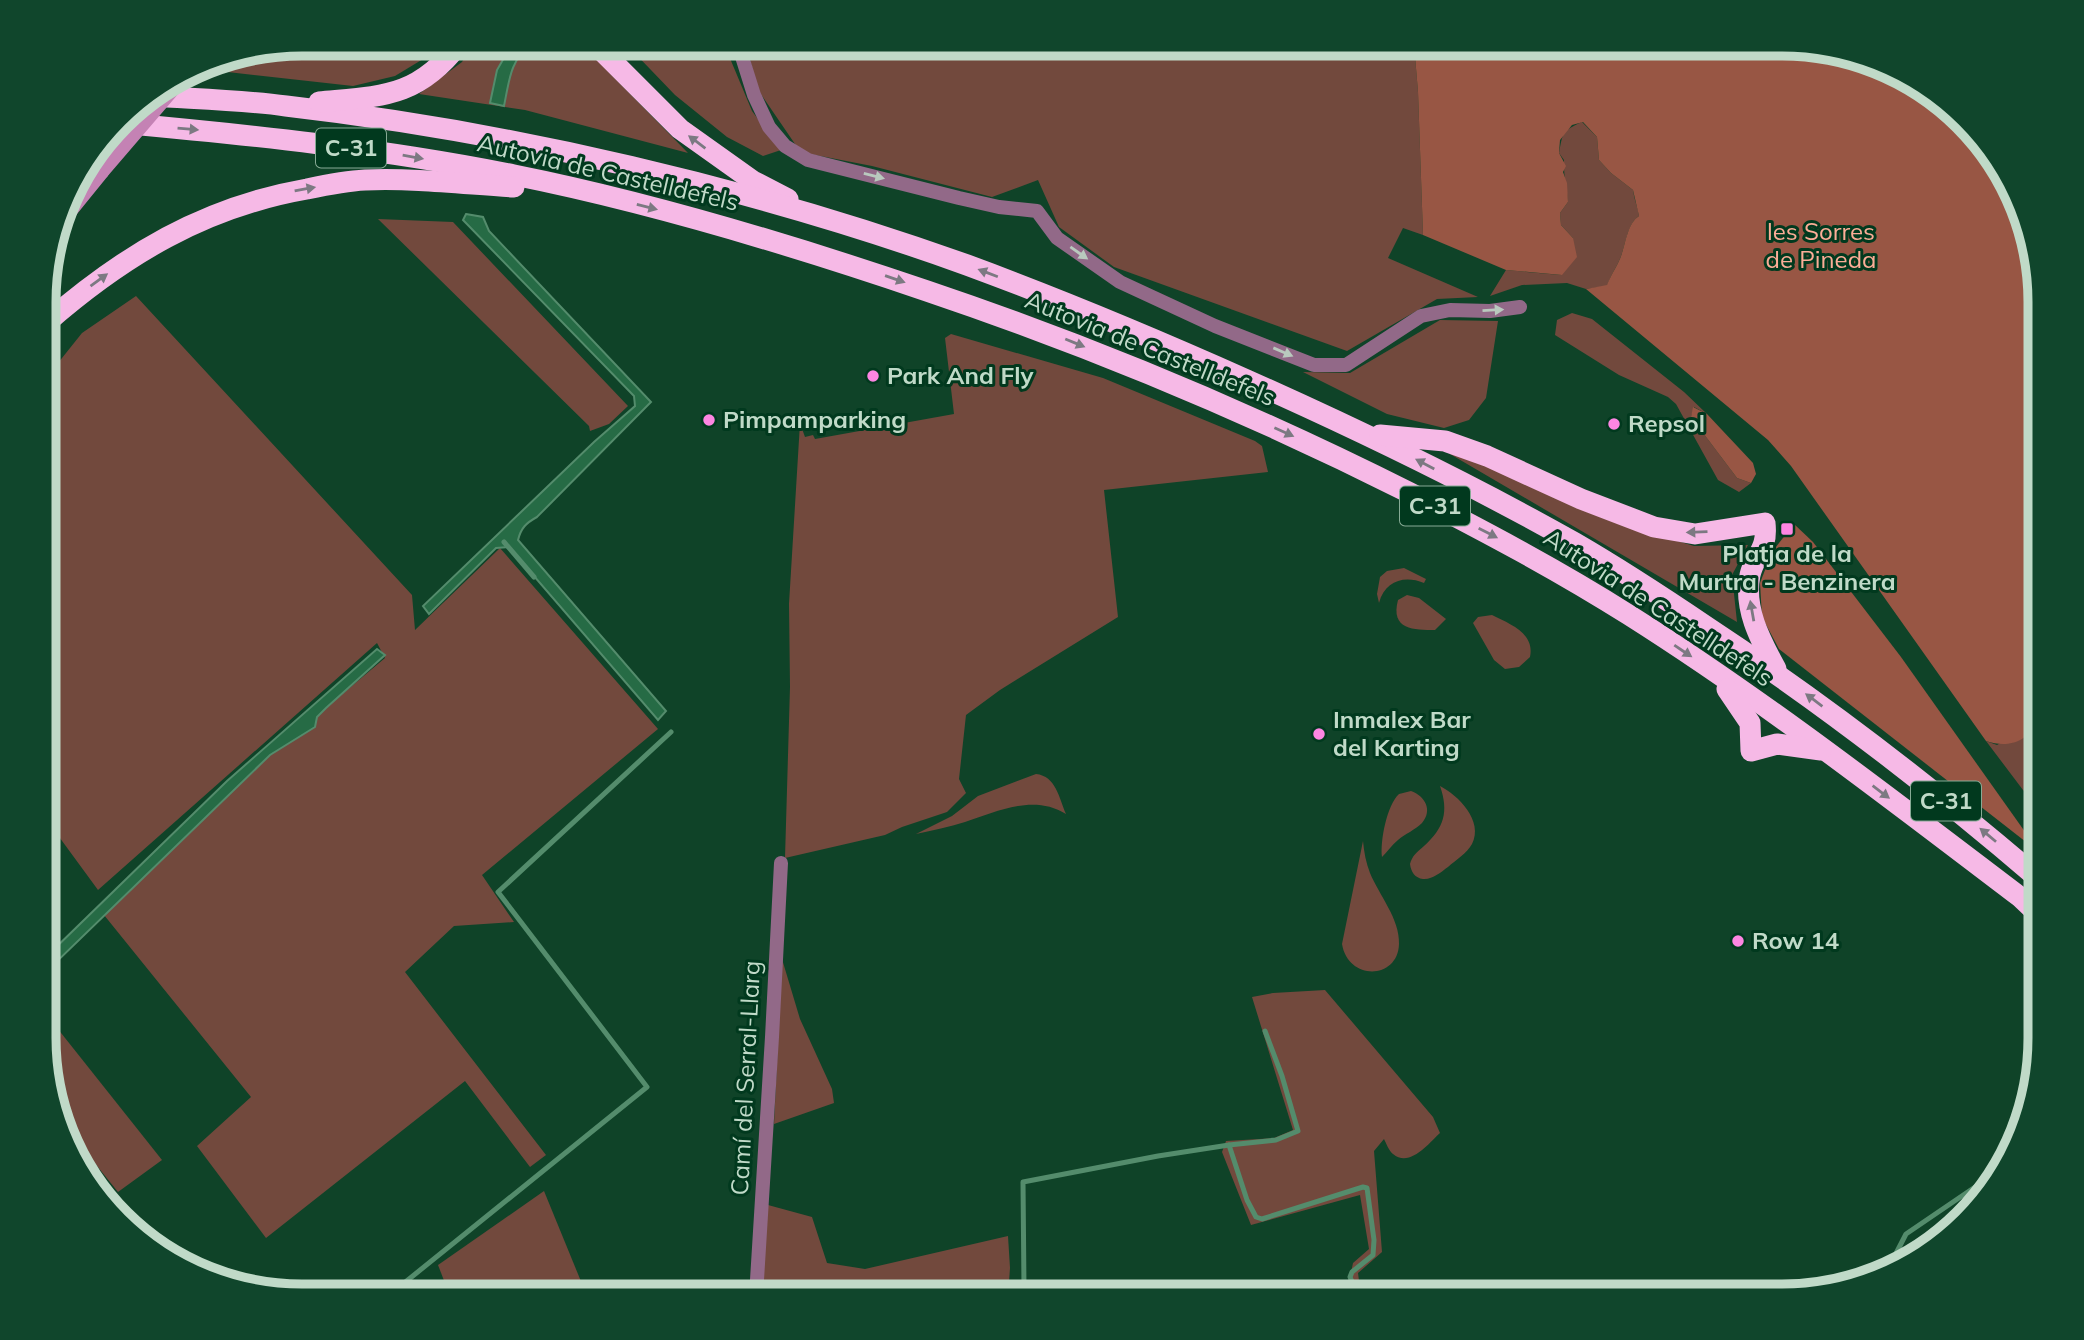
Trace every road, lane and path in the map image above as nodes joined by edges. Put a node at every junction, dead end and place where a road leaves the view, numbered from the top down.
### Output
1 (449, 57) edge
2 (607, 57) edge
3 (742, 57) edge
4 (168, 95) edge
5 (165, 97) edge
6 (283, 105) junction
7 (132, 124) edge
8 (581, 190) junction
9 (77, 203) edge
10 (831, 222) junction
11 (1520, 307) dead end
12 (56, 314) edge
13 (1367, 433) junction
14 (1714, 671) junction
15 (1778, 673) junction
16 (1827, 751) junction
17 (780, 863) dead end
18 (2028, 870) edge
19 (2028, 904) edge
20 (757, 1284) edge

1 - 6 highway
10 -> 2 highway
3 -> 11 street
4 - 9 main road, bridge
5 - 6 highway, Autovia de Castelldefels / C-31
6 - 10 highway, Autovia de Castelldefels / C-31
7 -> 8 highway, Autovia de Castelldefels / C-31
12 -> 8 highway
8 -> 14 highway, Autovia de Castelldefels / C-31
13 -> 10 highway, Autovia de Castelldefels / C-31
15 -> 13 highway, Autovia de Castelldefels / C-31
15 -> 13 highway
14 - 16 highway, Autovia de Castelldefels / C-31
14 - 16 highway
18 -> 15 highway, Autovia de Castelldefels / C-31
16 -> 19 highway, Autovia de Castelldefels / C-31
17 - 20 street, Camí del Serral-Llarg

